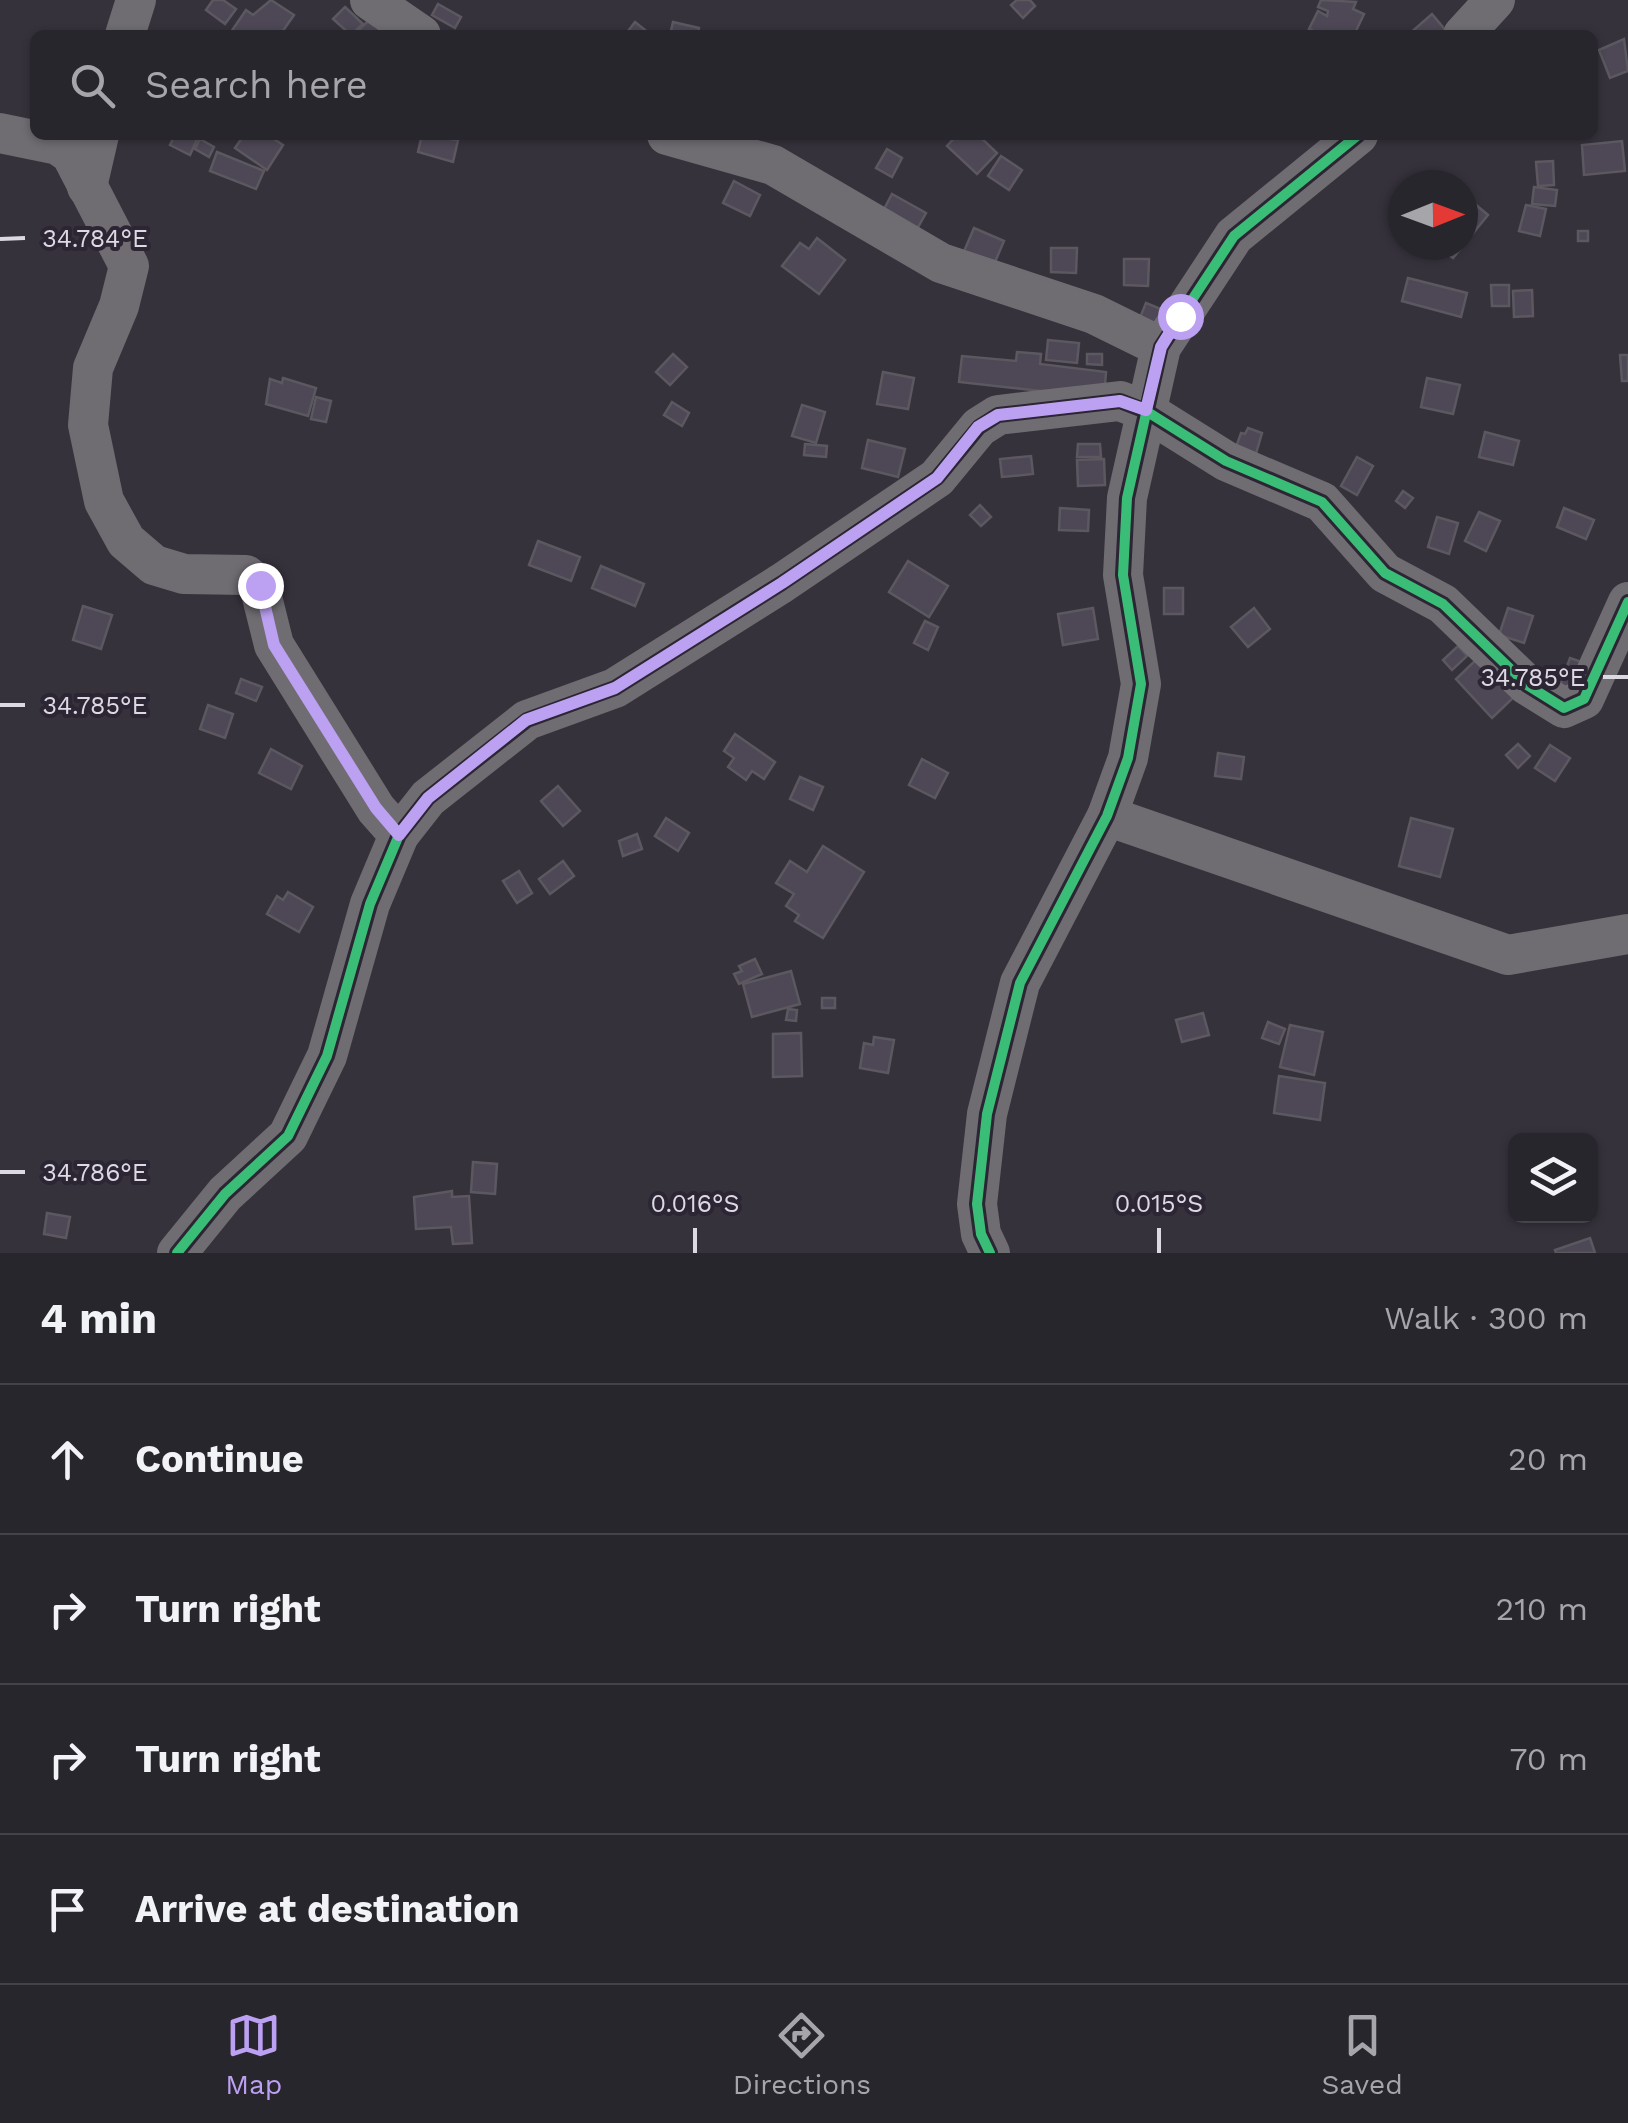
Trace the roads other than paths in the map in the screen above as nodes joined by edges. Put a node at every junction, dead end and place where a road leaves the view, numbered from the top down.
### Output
1 (136, 0) edge
2 (370, 0) edge
3 (1495, 0) edge
4 (127, 30) edge
5 (414, 30) edge
6 (1468, 30) edge
7 (0, 132) edge
8 (30, 139) edge
9 (36, 140) edge
10 (99, 140) edge
11 (680, 140) edge
12 (1352, 140) edge
13 (88, 187) junction
14 (1161, 347) junction
15 (1146, 410) junction
16 (1628, 602) edge
17 (1107, 816) junction
18 (399, 835) junction
19 (1628, 934) edge
20 (177, 1253) edge
21 (990, 1253) edge

1 - 4 street
2 - 5 street
3 - 6 street
7 - 8 street
9 - 13 street
10 - 13 street
11 - 14 street
12 - 14 street
13 - 18 street
14 - 15 street
15 - 16 street
15 - 17 street
15 - 18 street
17 - 19 street
17 - 21 street
18 - 20 street

